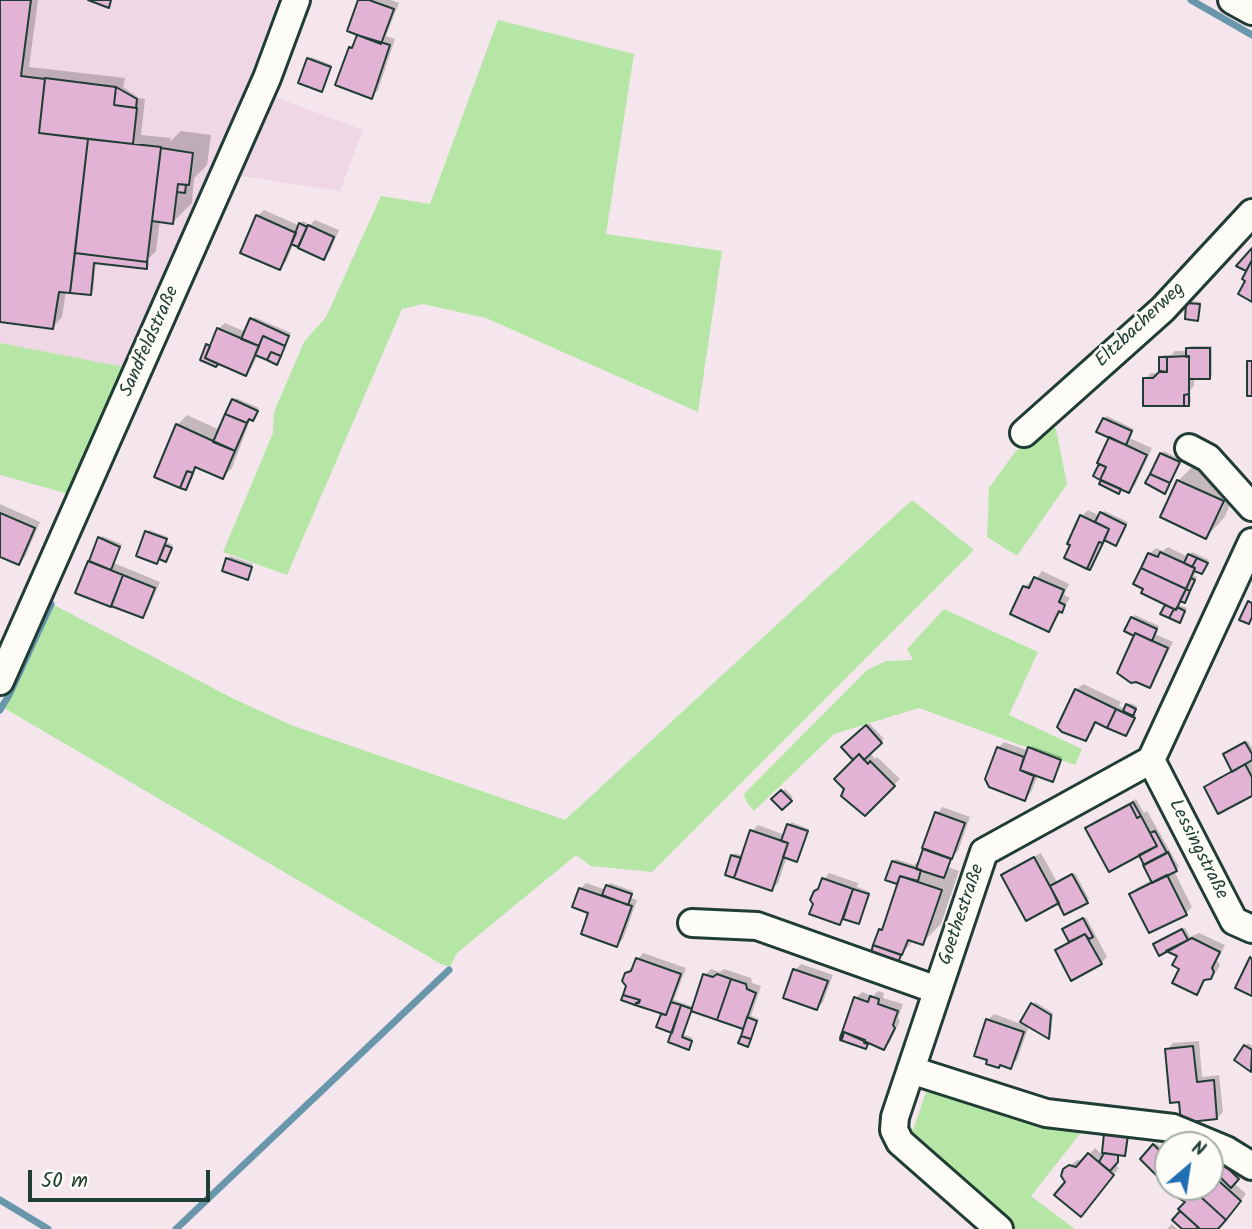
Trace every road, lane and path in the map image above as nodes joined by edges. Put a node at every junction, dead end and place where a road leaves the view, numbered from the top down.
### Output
1 (296, 0) edge
2 (1232, 0) edge
3 (1252, 12) edge
4 (1252, 213) edge
5 (1024, 433) dead end
6 (1189, 448) dead end
7 (1252, 507) edge
8 (1252, 542) edge
9 (0, 681) edge
10 (1151, 760) junction
11 (692, 923) dead end
12 (1252, 929) edge
13 (937, 990) junction
14 (911, 1070) junction
15 (1252, 1166) edge
16 (999, 1229) edge

1 - 9 street, Sandfeldstraße
2 - 3 street
4 - 5 street, Eltzbacherweg
6 - 7 street
8 - 10 street
10 - 12 street, Lessingstraße
10 - 13 street, Goethestraße
11 - 13 street
13 - 14 street, Goethestraße
14 - 15 street
14 - 16 street, Goethestraße

